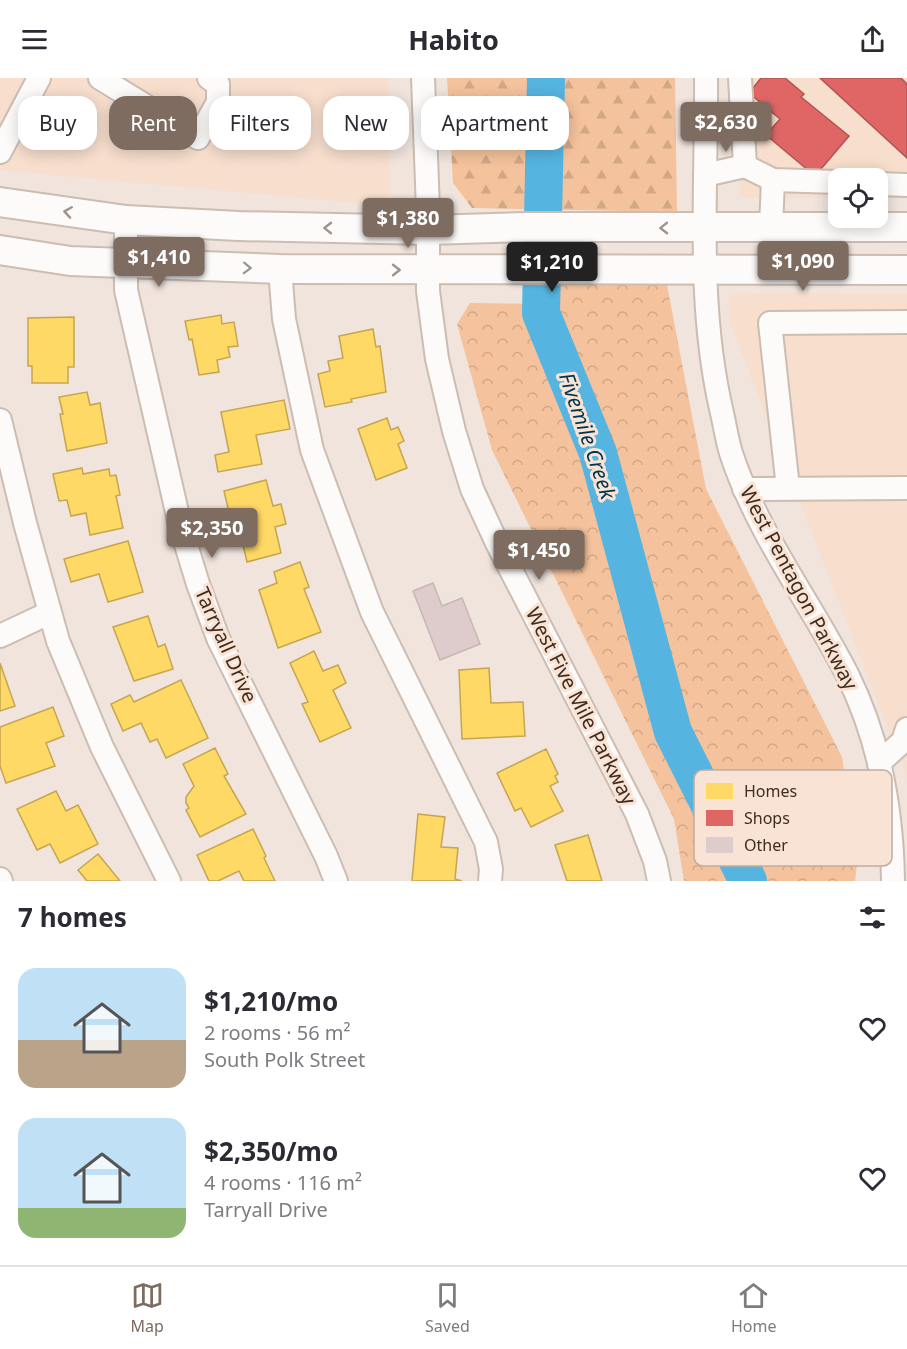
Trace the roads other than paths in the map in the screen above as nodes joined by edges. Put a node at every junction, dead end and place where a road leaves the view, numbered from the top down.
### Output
1 (39, 78) edge
2 (100, 78) edge
3 (209, 78) edge
4 (423, 78) edge
5 (706, 80) edge
6 (740, 82) edge
7 (0, 152) edge
8 (745, 166) junction
9 (705, 176) junction
10 (773, 180) junction
11 (828, 182) edge
12 (888, 184) edge
13 (907, 185) edge
14 (0, 202) edge
15 (126, 220) junction
16 (828, 224) edge
17 (888, 224) edge
18 (771, 227) junction
19 (907, 227) edge
20 (705, 228) junction
21 (428, 230) junction
22 (0, 250) edge
23 (70, 261) junction
24 (125, 264) junction
25 (705, 268) junction
26 (280, 269) junction
27 (428, 269) junction
28 (0, 270) edge
29 (907, 270) edge
30 (907, 322) edge
31 (0, 420) edge
32 (788, 488) junction
33 (907, 488) edge
34 (744, 489) junction
35 (49, 613) junction
36 (0, 636) edge
37 (907, 729) edge
38 (879, 763) junction
39 (880, 770) edge
40 (892, 850) edge
41 (169, 881) edge
42 (336, 881) edge
43 (490, 881) edge
44 (659, 881) edge
45 (893, 881) edge

1 - 7 street
2 - 3 street
4 - 21 street, West Five Mile Parkway
5 - 6 street
5 - 9 street, West Pentagon Parkway
6 - 8 street
8 - 9 street
8 - 10 street
9 - 20 street, West Pentagon Parkway
10 - 11 street
10 - 18 street
12 - 13 street
15 -> 14 main road
21 -> 15 main road
15 - 24 street, Tarryall Drive
16 - 18 main road
17 - 19 main road
18 - 20 main road
20 -> 21 main road
20 - 25 street, West Pentagon Parkway
21 - 27 street, West Five Mile Parkway
22 - 23 main road
23 - 24 main road
23 - 28 main road
24 -> 26 main road
24 - 42 street, Tarryall Drive
25 - 27 main road
25 - 29 main road
25 - 34 street, West Pentagon Parkway
26 -> 27 main road
26 - 43 street
27 - 44 street, West Five Mile Parkway
30 - 32 street
31 - 35 street
32 - 33 street
32 - 34 street
34 - 38 street, West Pentagon Parkway
35 - 36 street
35 - 41 street
37 - 38 street
38 - 39 street, West Pentagon Parkway
40 - 45 street, West Pentagon Parkway

